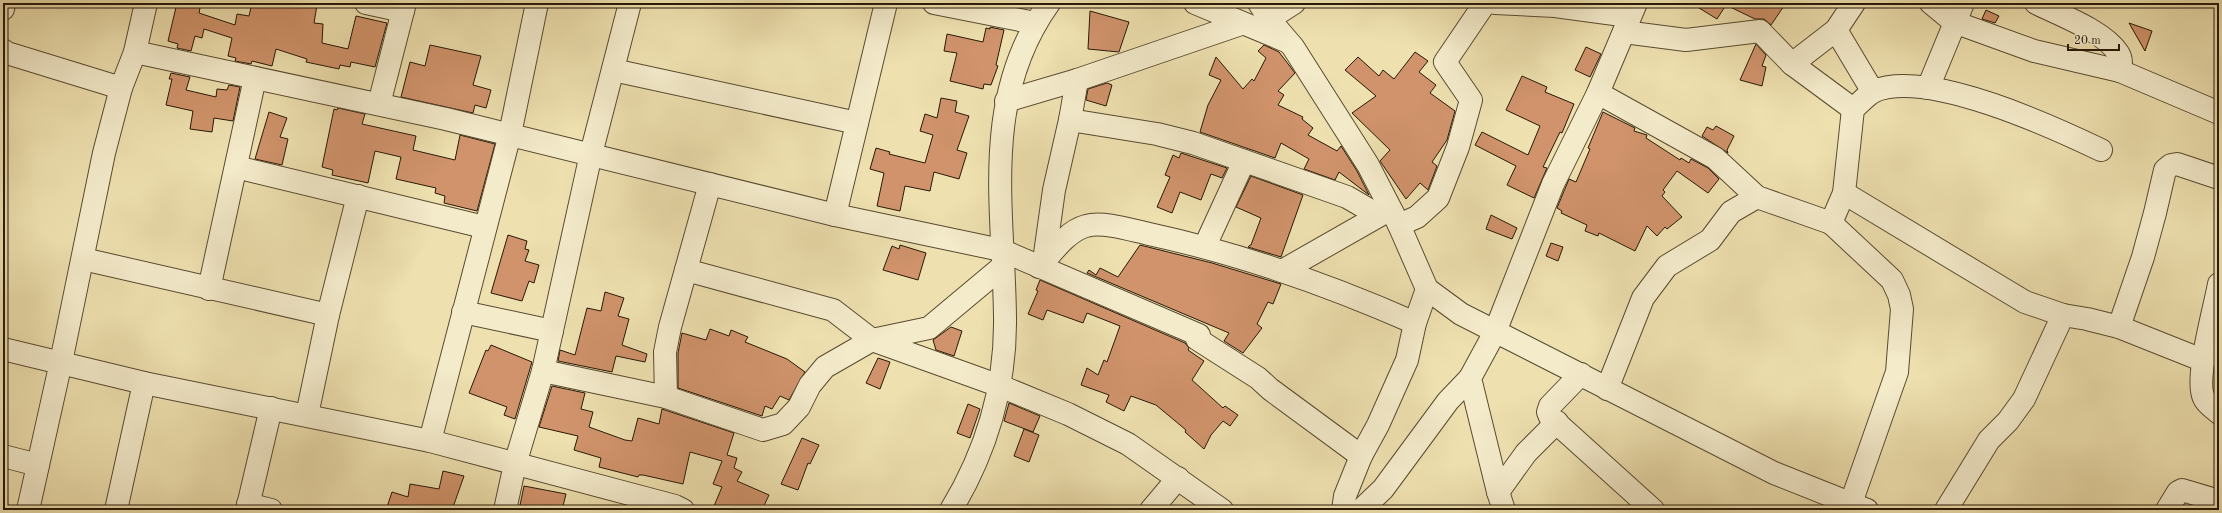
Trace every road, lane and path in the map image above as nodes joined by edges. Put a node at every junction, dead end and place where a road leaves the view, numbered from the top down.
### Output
1 (4, 3) edge
2 (146, 3) edge
3 (366, 3) edge
4 (536, 3) edge
5 (630, 3) edge
6 (886, 3) edge
7 (934, 3) edge
8 (1049, 3) edge
9 (1195, 3) edge
10 (1294, 3) edge
11 (1485, 3) edge
12 (1495, 3) edge
13 (1854, 3) edge
14 (1931, 3) edge
15 (2036, 3) edge
16 (404, 7) edge
17 (3, 9) edge
18 (1264, 11) edge
19 (1958, 12) edge
20 (1630, 17) edge
21 (1035, 23) junction
22 (1241, 24) junction
23 (1836, 30) junction
24 (1289, 42) junction
25 (3, 50) edge
26 (135, 52) junction
27 (1792, 64) junction
28 (614, 70) junction
29 (2120, 71) junction
30 (256, 78) junction
31 (1077, 80) junction
32 (121, 88) junction
33 (1928, 88) junction
34 (1873, 92) junction
35 (1598, 93) junction
36 (1006, 101) junction
37 (379, 104) junction
38 (1853, 109) junction
39 (2219, 113) edge
40 (1070, 120) junction
41 (857, 123) junction
42 (510, 134) junction
43 (2101, 150) dead end
44 (591, 154) junction
45 (1244, 161) junction
46 (236, 167) junction
47 (2219, 178) edge
48 (710, 184) junction
49 (1844, 193) junction
50 (358, 196) junction
51 (1757, 197) junction
52 (835, 215) junction
53 (1390, 216) junction
54 (1831, 223) junction
55 (484, 227) junction
56 (1205, 246) junction
57 (83, 258) junction
58 (1002, 259) junction
59 (1042, 264) junction
60 (686, 270) junction
61 (1282, 271) junction
62 (2219, 284) edge
63 (209, 289) junction
64 (1427, 289) junction
65 (463, 312) junction
66 (328, 315) junction
67 (2063, 315) junction
68 (1415, 323) junction
69 (2119, 327) junction
70 (552, 331) junction
71 (1495, 332) junction
72 (2214, 334) edge
73 (872, 340) junction
74 (3, 349) edge
75 (2202, 360) junction
76 (61, 362) junction
77 (544, 371) junction
78 (1581, 374) junction
79 (1470, 378) junction
80 (144, 383) junction
81 (1000, 386) junction
82 (1607, 388) junction
83 (666, 397) junction
84 (271, 408) junction
85 (2219, 413) edge
86 (307, 415) junction
87 (1557, 422) junction
88 (430, 441) junction
89 (3, 456) edge
90 (1361, 456) junction
91 (515, 464) junction
92 (38, 465) junction
93 (1178, 478) junction
94 (1501, 501) edge
95 (2219, 501) edge
96 (248, 507) edge
97 (1859, 507) edge
98 (28, 510) edge
99 (116, 510) edge
100 (271, 510) edge
101 (505, 510) edge
102 (683, 510) edge
103 (951, 510) edge
104 (1151, 510) edge
105 (1222, 510) edge
106 (1344, 510) edge
107 (1361, 510) edge
108 (1653, 510) edge
109 (1946, 510) edge
110 (2167, 510) edge

1 - 17 street
2 - 26 street
3 - 16 street
4 - 42 street
5 - 28 street
6 - 41 street
7 - 21 street
8 - 21 street
9 - 22 street
10 - 18 street
11 - 53 street
12 - 20 street
13 - 23 street
14 - 19 street
15 - 29 street
16 - 37 street
18 - 24 street
19 - 29 street
19 - 33 street
20 - 27 street
20 - 35 street
21 - 36 street
22 - 24 street
22 - 31 street
23 - 27 street
23 - 34 street
24 - 53 street
25 - 32 street
26 - 30 street
26 - 32 street
27 - 38 street
28 - 41 street
28 - 44 street
29 - 39 street
30 - 37 street
30 - 46 street
31 - 36 street
31 - 40 street
32 - 57 street
33 - 34 street
33 - 43 street
34 - 38 street
35 - 51 street
35 - 71 street
36 - 58 street
37 - 42 street
38 - 49 street
40 - 45 street
40 - 59 street
41 - 52 street
42 - 44 street
42 - 55 street
44 - 48 street
44 - 70 street
45 - 53 street
45 - 56 street
46 - 50 street
46 - 63 street
47 - 69 street
48 - 52 street
48 - 60 street
49 - 54 street
49 - 67 street
50 - 55 street
50 - 66 street
51 - 54 street
51 - 82 street
52 - 58 street
53 - 61 street
53 - 64 street
54 - 97 street
55 - 65 street
56 - 59 street
56 - 61 street
57 - 63 street
57 - 76 street
58 - 59 street
58 - 73 street
58 - 81 street
59 - 90 street
60 - 73 street
60 - 83 street
61 - 68 street
62 - 72 street
63 - 66 street
64 - 68 street
64 - 71 street
65 - 70 street
65 - 88 street
66 - 86 street
67 - 69 street
67 - 109 street
68 - 90 street
69 - 75 street
70 - 77 street
71 - 78 street
71 - 79 street
72 - 75 street
73 - 81 street
73 - 83 street
74 - 76 street
75 - 85 street
76 - 80 street
76 - 92 street
77 - 83 street
77 - 91 street
78 - 82 street
78 - 87 street
79 - 94 street
79 - 107 street
80 - 84 street
80 - 99 street
81 - 93 street
81 - 103 street
82 - 97 street
84 - 86 street
84 - 96 street
86 - 88 street
87 - 94 street
87 - 108 street
88 - 91 street
89 - 92 street
90 - 106 street
91 - 101 street
91 - 102 street
92 - 98 street
93 - 104 street
93 - 105 street
95 - 110 street
96 - 100 street

